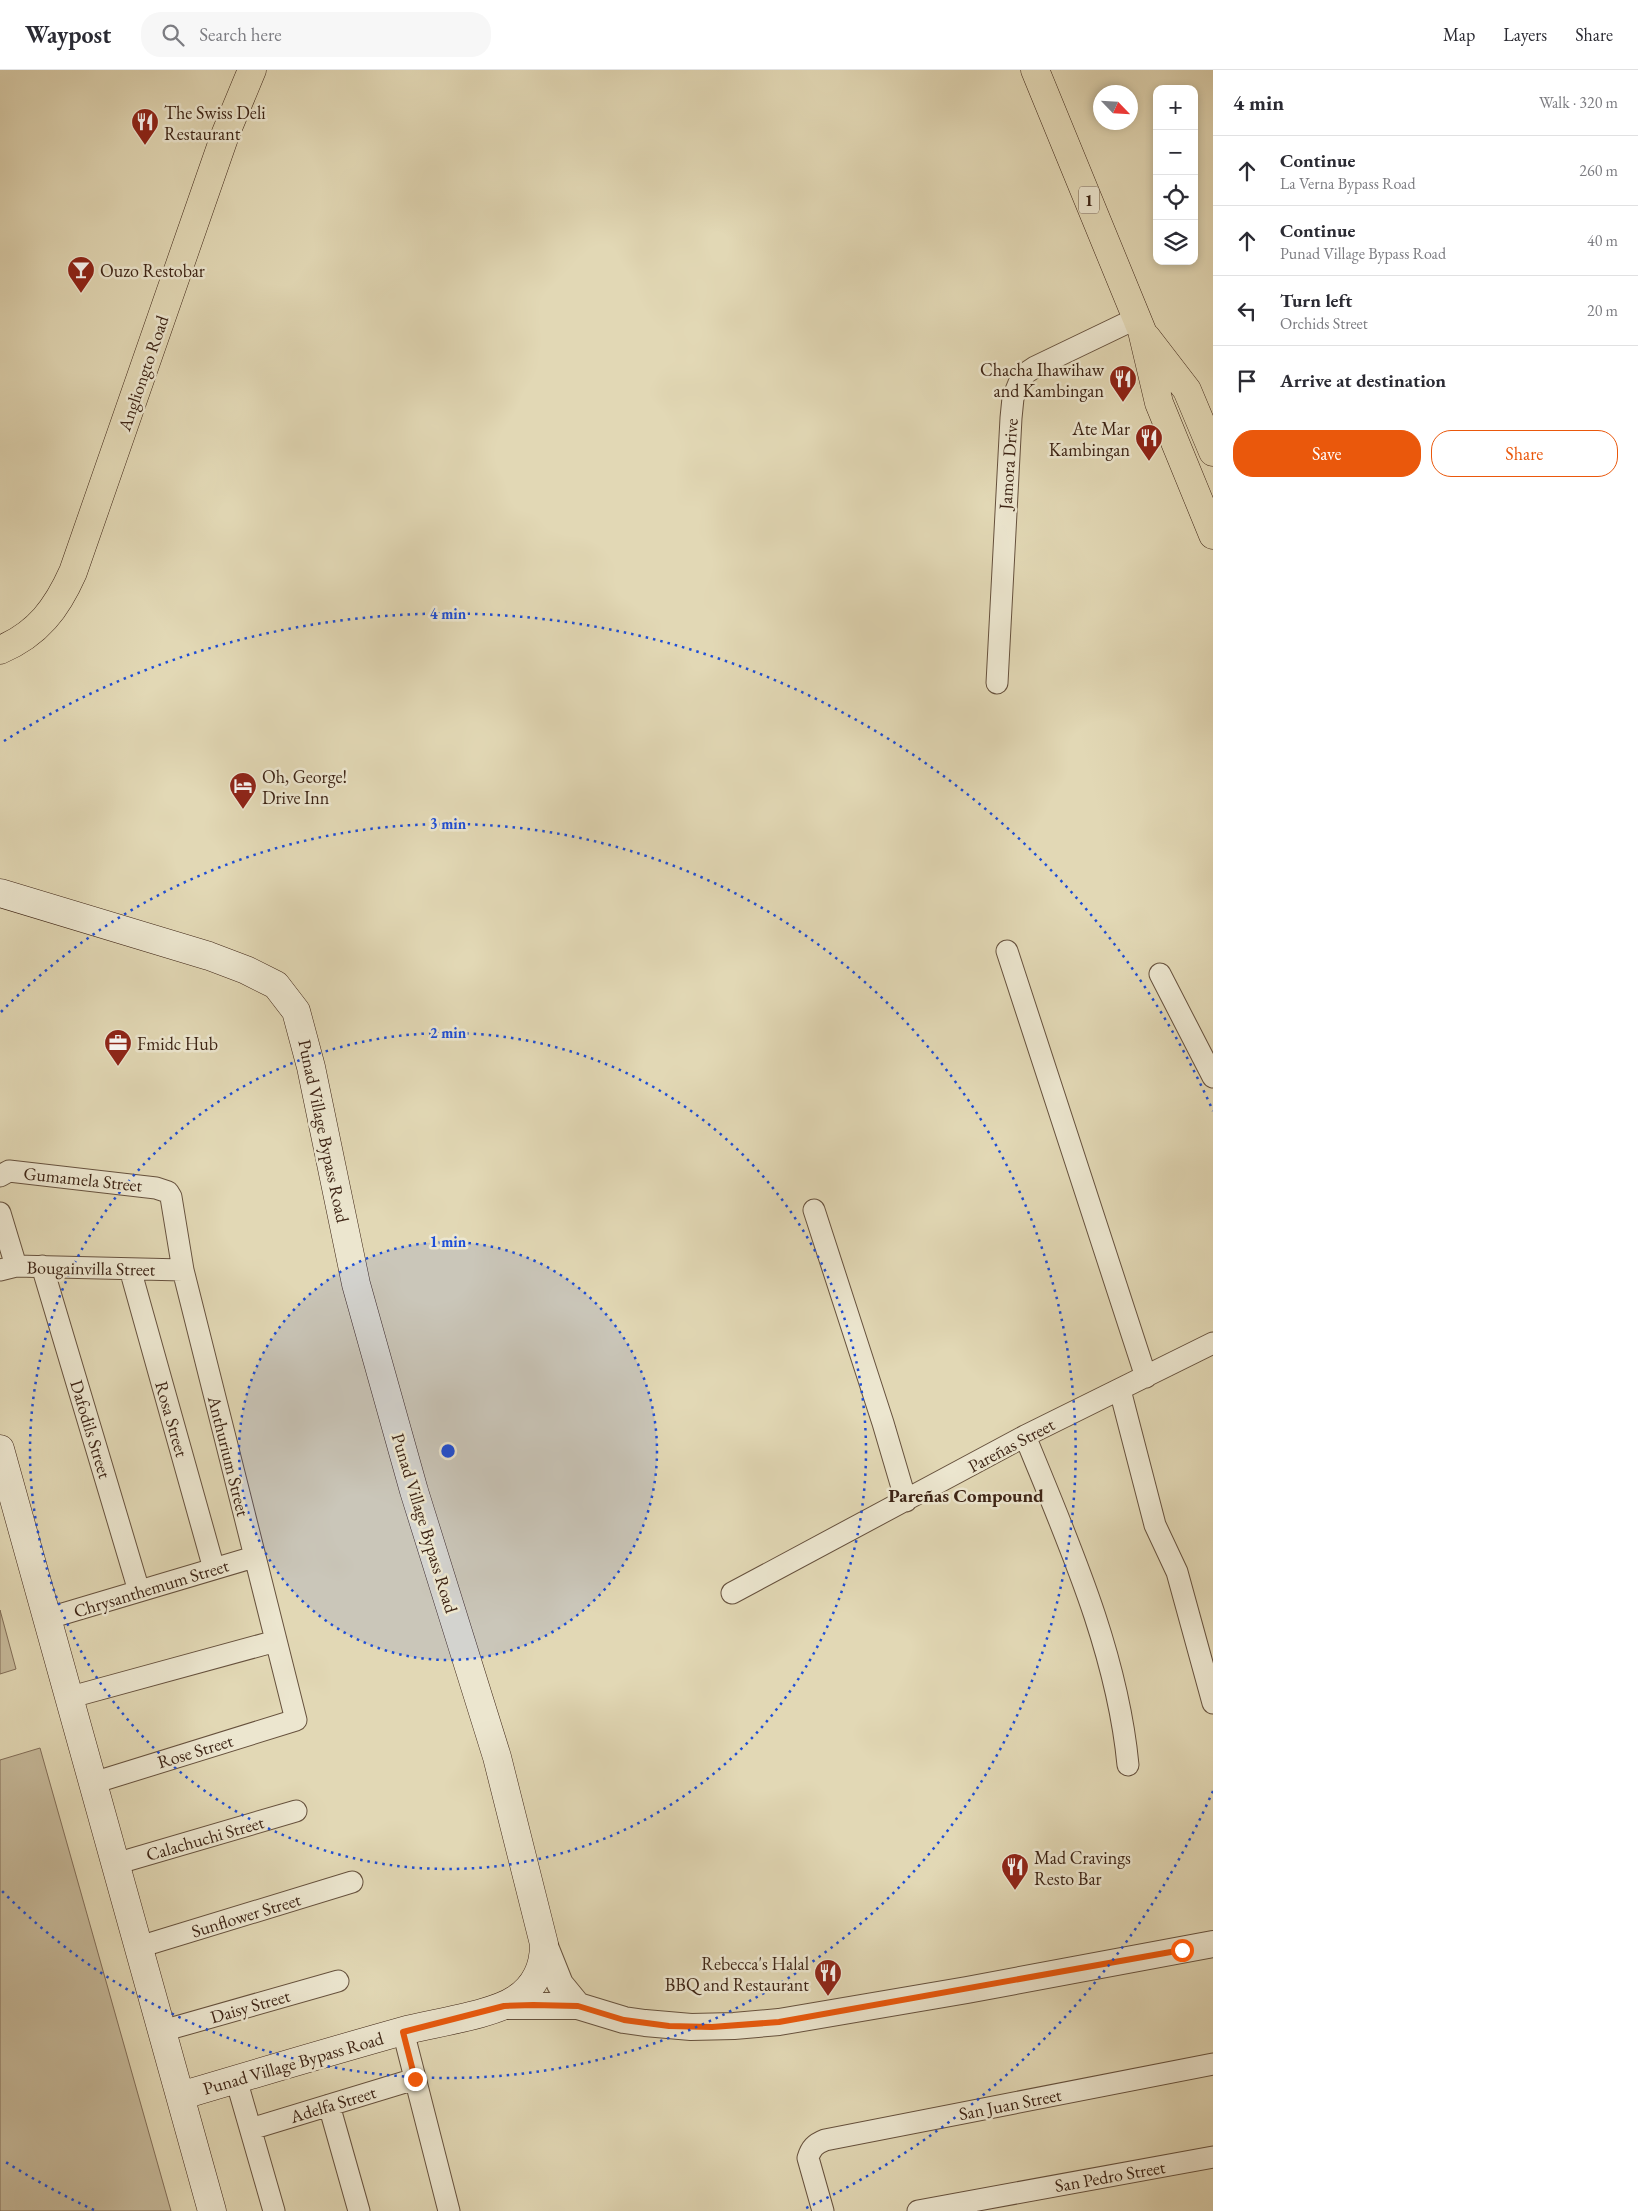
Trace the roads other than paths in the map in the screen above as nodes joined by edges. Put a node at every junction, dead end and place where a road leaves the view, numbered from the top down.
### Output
1 (252, 70) edge
2 (1035, 70) edge
3 (1139, 325) junction
4 (1213, 452) edge
5 (1213, 535) edge
6 (0, 650) edge
7 (997, 683) dead end
8 (0, 893) edge
9 (1008, 951) dead end
10 (1160, 974) dead end
11 (1213, 1077) edge
12 (0, 1176) edge
13 (168, 1192) joint
14 (814, 1210) dead end
15 (0, 1213) edge
16 (42, 1266) junction
17 (8, 1268) edge
18 (130, 1269) junction
19 (183, 1270) junction
20 (1213, 1343) edge
21 (1146, 1378) junction
22 (1120, 1390) junction
23 (1025, 1436) junction
24 (0, 1449) edge
25 (906, 1501) junction
26 (254, 1557) junction
27 (214, 1569) junction
28 (139, 1591) junction
29 (732, 1593) dead end
30 (49, 1618) junction
31 (276, 1641) junction
32 (70, 1697) junction
33 (1213, 1704) edge
34 (296, 1720) joint
35 (1128, 1765) dead end
36 (94, 1783) junction
37 (296, 1811) dead end
38 (115, 1864) junction
39 (352, 1882) dead end
40 (544, 1944) junction
41 (1213, 1944) edge
42 (139, 1947) junction
43 (338, 1981) dead end
44 (504, 2006) junction
45 (578, 2006) junction
46 (162, 2031) junction
47 (403, 2032) junction
48 (1213, 2064) edge
49 (415, 2079) junction
50 (236, 2080) junction
51 (180, 2096) junction
52 (329, 2105) junction
53 (250, 2129) junction
54 (1213, 2156) edge
55 (212, 2211) edge
56 (274, 2211) edge
57 (359, 2211) edge
58 (449, 2211) edge
59 (823, 2211) edge
60 (918, 2211) edge

1 - 6 main road, Angliongto Road
2 - 3 main road, 1
3 - 4 main road, 1
3 - 5 main road, 1
3 - 7 street, Jamora Drive
8 - 40 main road, Punad Village Bypass Road
9 - 21 street
10 - 11 street
12 - 13 street, Gumamela Street
13 - 19 street, Anthurium Street
14 - 25 street
15 - 17 street
16 - 17 street, Bougainvilla Street
16 - 18 street, Bougainvilla Street
16 - 28 street, Dafodils Street
18 - 19 street, Bougainvilla Street
18 - 27 street, Rosa Street
19 - 26 street, Anthurium Street
20 - 21 street, Pareñas Street
21 - 22 street, Pareñas Street
22 - 23 street, Pareñas Street
22 - 33 street
23 - 25 street, Pareñas Street
23 - 35 street
24 - 30 main road, Punad Village Bypass Road
25 - 29 street, Pareñas Street
26 - 27 street, Chrysanthemum Street
26 - 31 street, Anthurium Street
27 - 28 street, Chrysanthemum Street
28 - 30 street, Chrysanthemum Street
30 - 32 main road, Punad Village Bypass Road
31 - 32 street
31 - 34 street, Anthurium Street
32 - 36 main road, Punad Village Bypass Road
34 - 36 street, Rose Street
36 - 38 main road, Punad Village Bypass Road
37 - 38 street, Calachuchi Street
38 - 42 main road, Punad Village Bypass Road
39 - 42 street, Sunflower Street
40 - 44 main road, Punad Village Bypass Road
40 - 45 street
41 - 45 street
42 - 46 main road, Punad Village Bypass Road
43 - 46 street, Daisy Street
44 - 45 street
44 - 47 main road, Punad Village Bypass Road
46 - 51 main road, Punad Village Bypass Road
47 - 49 street
47 - 50 main road, Punad Village Bypass Road
48 - 59 street, San Juan Street
49 - 52 street, Adelfa Street
49 - 58 street
50 - 51 main road, Punad Village Bypass Road
50 - 53 street
51 - 55 main road, Punad Village Bypass Road
52 - 53 street, Adelfa Street
52 - 57 street
53 - 56 street
54 - 60 street, San Pedro Street

